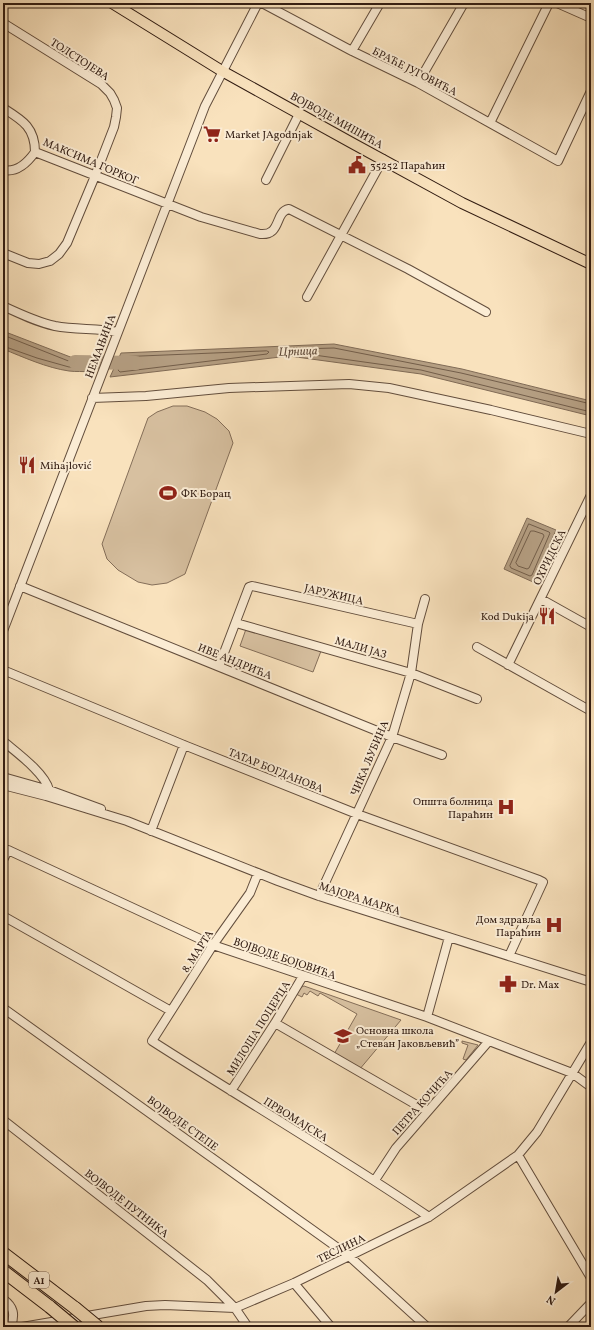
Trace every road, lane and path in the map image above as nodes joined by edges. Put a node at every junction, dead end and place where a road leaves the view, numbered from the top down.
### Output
1 (112, 3) edge
2 (258, 3) edge
3 (262, 3) edge
4 (380, 3) edge
5 (464, 3) edge
6 (548, 3) edge
7 (557, 3) edge
8 (591, 18) edge
9 (3, 23) edge
10 (352, 51) junction
11 (222, 71) junction
12 (418, 83) junction
13 (591, 91) edge
14 (3, 108) edge
15 (300, 114) junction
16 (490, 123) junction
17 (35, 152) junction
18 (383, 159) junction
19 (3, 170) edge
20 (95, 176) junction
21 (266, 180) dead end
22 (168, 204) junction
23 (341, 234) junction
24 (3, 253) edge
25 (591, 264) edge
26 (307, 297) dead end
27 (3, 306) edge
28 (486, 312) dead end
29 (116, 335) junction
30 (93, 394) junction
31 (591, 434) edge
32 (591, 495) edge
33 (20, 586) junction
34 (425, 599) dead end
35 (541, 599) junction
36 (236, 623) junction
37 (418, 624) junction
38 (591, 627) edge
39 (3, 631) edge
40 (477, 647) dead end
41 (508, 665) junction
42 (219, 666) junction
43 (3, 670) edge
44 (411, 673) junction
45 (477, 699) dead end
46 (591, 711) edge
47 (392, 737) junction
48 (3, 741) edge
49 (184, 745) junction
50 (442, 755) dead end
51 (3, 777) edge
52 (3, 785) edge
53 (49, 790) junction
54 (357, 814) junction
55 (127, 821) junction
56 (151, 831) junction
57 (3, 860) edge
58 (258, 874) junction
59 (319, 896) junction
60 (3, 916) edge
61 (449, 937) junction
62 (213, 945) junction
63 (509, 956) junction
64 (303, 976) junction
65 (591, 982) edge
66 (3, 1008) edge
67 (172, 1011) junction
68 (427, 1017) junction
69 (275, 1023) junction
70 (152, 1041) joint
71 (489, 1041) junction
72 (591, 1042) edge
73 (572, 1074) junction
74 (591, 1087) edge
75 (231, 1092) junction
76 (427, 1111) junction
77 (3, 1120) edge
78 (518, 1155) junction
79 (375, 1180) junction
80 (429, 1217) junction
81 (3, 1253) edge
82 (349, 1256) junction
83 (3, 1271) edge
84 (591, 1278) edge
85 (294, 1283) junction
86 (3, 1299) edge
87 (591, 1303) edge
88 (235, 1308) junction
89 (11, 1327) edge
90 (25, 1327) edge
91 (74, 1327) edge
92 (98, 1327) edge
93 (248, 1327) edge
94 (331, 1327) edge
95 (426, 1327) edge
96 (568, 1327) edge

1 - 11 main road, ВОЈВОДЕ МИШИЋА
2 - 11 street, НЕМАЊИНА
3 - 10 street, БРАЋЕ ЈУГОВИЋА
4 - 10 street
5 - 12 street
6 - 16 street
7 - 8 street
9 - 20 street, ТОЛСТОЈЕВА
10 - 12 street, БРАЋЕ ЈУГОВИЋА
11 - 15 main road, ВОЈВОДЕ МИШИЋА
11 - 22 street, НЕМАЊИНА
12 - 16 street, БРАЋЕ ЈУГОВИЋА
13 - 16 street, БРАЋЕ ЈУГОВИЋА
14 - 17 street, МАКСИМА ГОРКОГ
15 - 18 main road, ВОЈВОДЕ МИШИЋА
15 - 21 street
17 - 19 street
17 - 20 street, МАКСИМА ГОРКОГ
18 - 23 street
18 - 25 main road, ВОЈВОДЕ МИШИЋА
20 - 22 street, МАКСИМА ГОРКОГ
20 - 24 street, ТОЛСТОЈЕВА
22 - 23 street, МАКСИМА ГОРКОГ
22 - 29 street, НЕМАЊИНА
23 - 26 street
23 - 28 street
27 - 29 street
29 - 30 street, НЕМАЊИНА
30 - 31 street
30 - 33 street, НЕМАЊИНА
32 - 35 street, ОХРИДСКА
33 - 39 street, НЕМАЊИНА
33 - 42 street, ИВЕ АНДРИЋА
34 - 37 street, ЧИКА ЉУБИНА
35 - 38 street, ОХРИДСКА
35 - 41 street
36 - 37 street, ЈАРУЖИЦА
36 - 42 street
36 - 44 street, МАЛИ ЈАЗ
37 - 44 street, ЧИКА ЉУБИНА
40 - 41 street
41 - 46 street
42 - 47 street, ИВЕ АНДРИЋА
43 - 49 street, ТАТАР БОГДАНОВА
44 - 45 street, МАЛИ ЈАЗ
44 - 47 street, ЧИКА ЉУБИНА
47 - 50 street, ИВЕ АНДРИЋА
47 - 54 street, ЧИКА ЉУБИНА
48 - 53 street
49 - 54 street, ТАТАР БОГДАНОВА
49 - 56 street
51 - 53 street, МАЈОРА МАРКА
52 - 55 street, МАЈОРА МАРКА
53 - 55 street, МАЈОРА МАРКА
54 - 59 street, ЧИКА ЉУБИНА
54 - 63 street, ТАТАР БОГДАНОВА
55 - 56 street, МАЈОРА МАРКА
56 - 58 street, МАЈОРА МАРКА
57 - 62 street, ВОЈВОДЕ БОЈОВИЋА
58 - 59 street, МАЈОРА МАРКА
58 - 62 street, 8. МАРТА
59 - 61 street, МАЈОРА МАРКА
60 - 67 street
61 - 63 street, МАЈОРА МАРКА
61 - 68 street
62 - 64 street, ВОЈВОДЕ БОЈОВИЋА
62 - 67 street, 8. МАРТА
63 - 65 street, МАЈОРА МАРКА
64 - 68 street, ВОЈВОДЕ БОЈОВИЋА
64 - 69 street, МИЛОША ПОЦЕРЦА
66 - 82 street, ВОЈВОДЕ СТЕПЕ
67 - 70 street, 8. МАРТА
68 - 71 street, ВОЈВОДЕ БОЈОВИЋА
69 - 75 street, МИЛОША ПОЦЕРЦА
69 - 76 street
70 - 75 street, ПРВОМАЈСКА
71 - 73 street, ВОЈВОДЕ БОЈОВИЋА
71 - 76 street, ПЕТРА КОЧИЋА
72 - 73 street, ТЕСЛИНА
73 - 74 street, ВОЈВОДЕ БОЈОВИЋА
73 - 78 street, ТЕСЛИНА
75 - 79 street, ПРВОМАЈСКА
76 - 79 street, ПЕТРА КОЧИЋА
77 - 88 street, ВОЈВОДЕ ПУТНИКА
78 - 80 street, ТЕСЛИНА
78 - 84 street
79 - 80 street, ПРВОМАЈСКА
80 - 82 street, ТЕСЛИНА
81 - 92 highway, A1, bridge
82 - 85 street, ТЕСЛИНА
82 - 95 street, ВОЈВОДЕ СТЕПЕ
83 - 91 highway, A1, bridge
85 - 88 street, ТЕСЛИНА
85 - 94 street
86 - 89 street
87 - 96 street
88 - 90 street, ТЕСЛИНА
88 - 93 street, ВОЈВОДЕ ПУТНИКА

